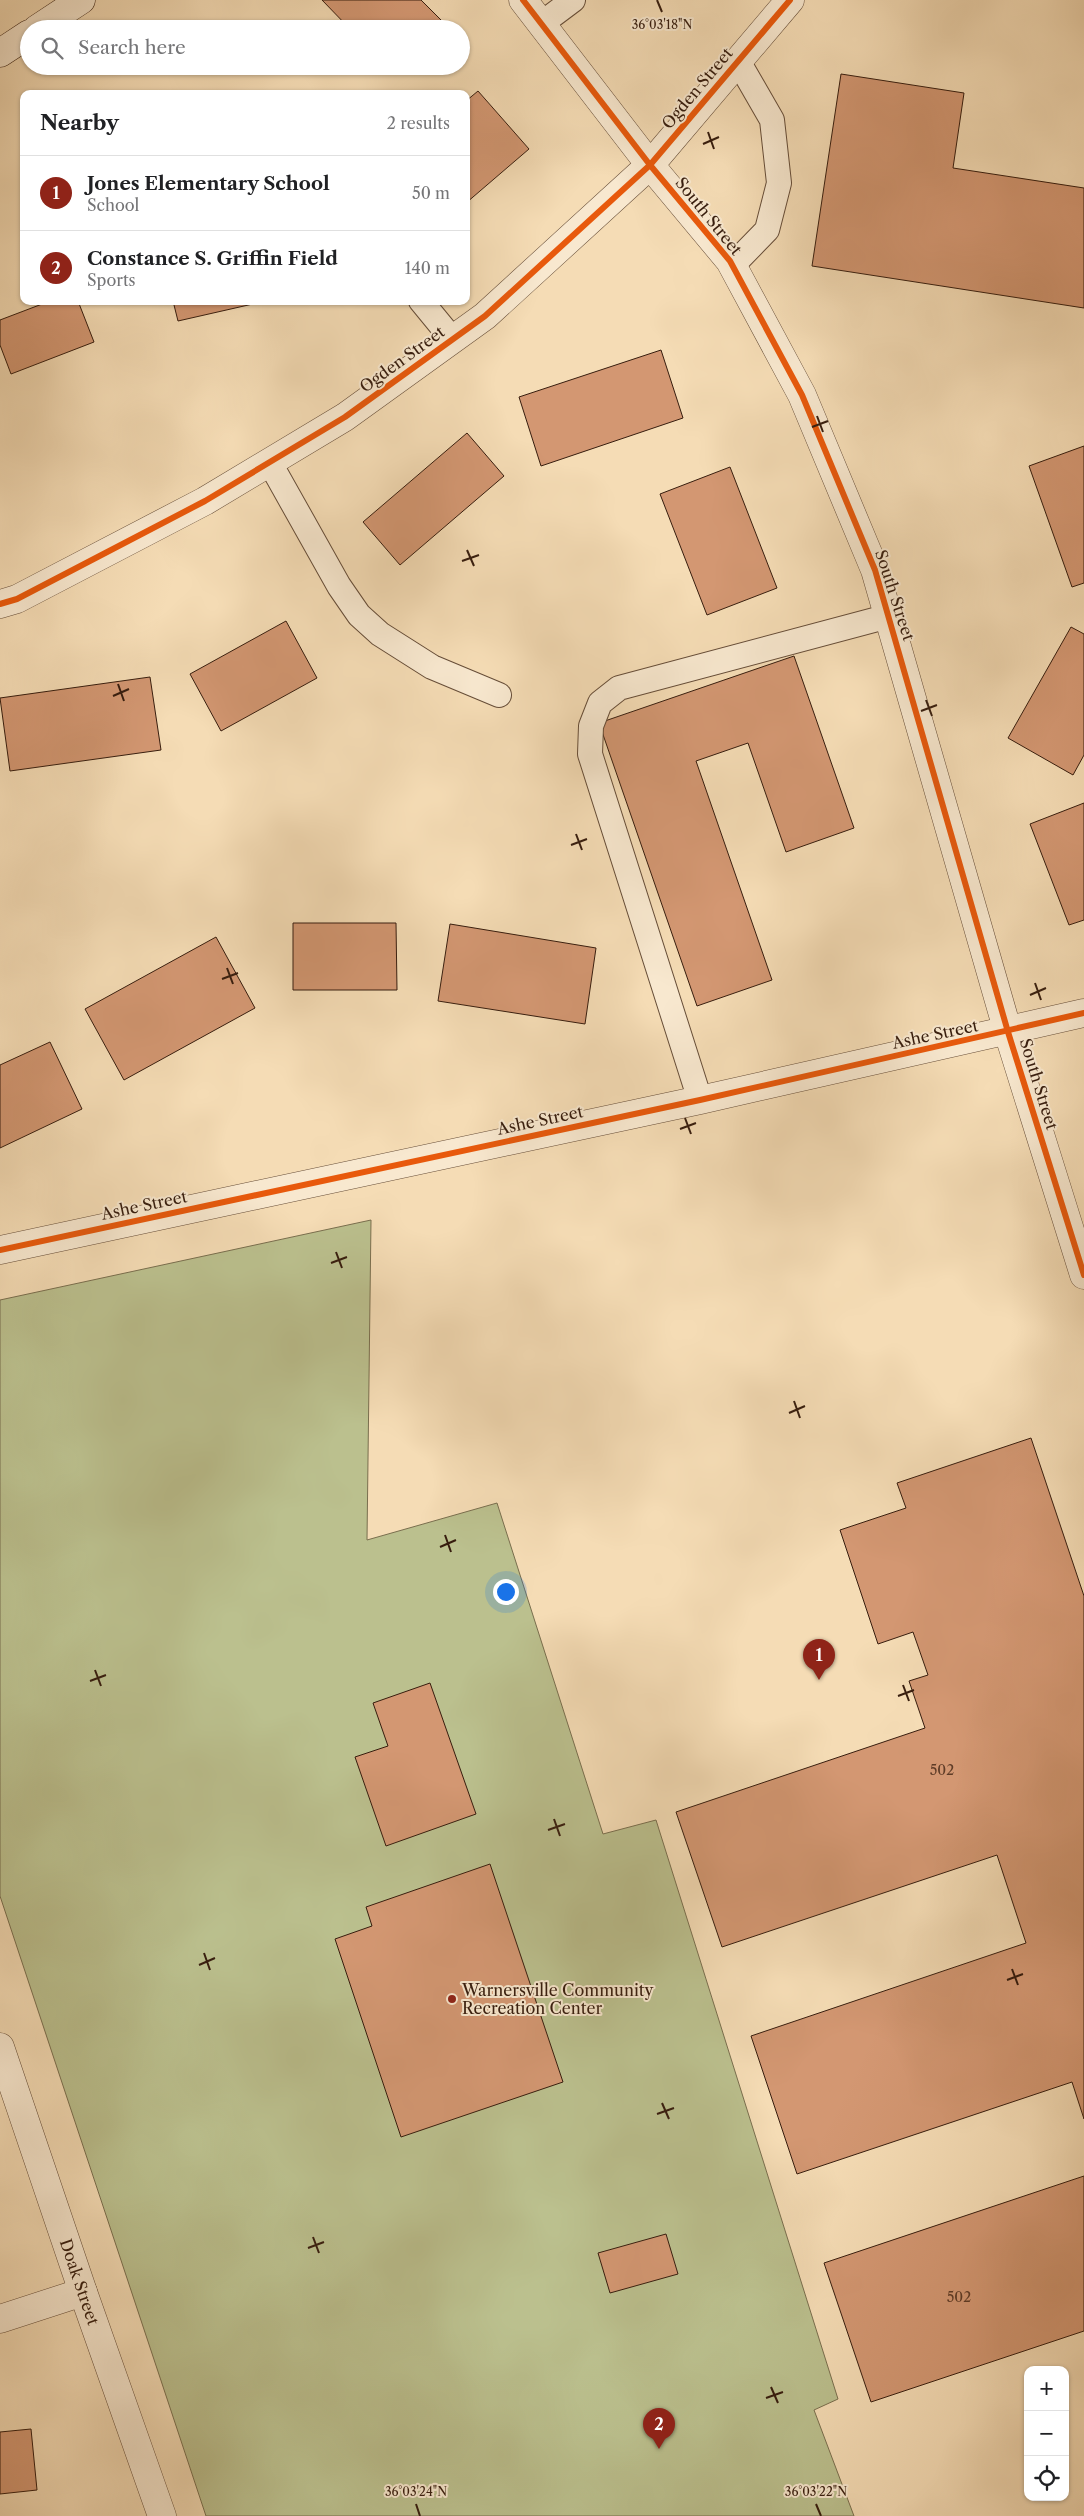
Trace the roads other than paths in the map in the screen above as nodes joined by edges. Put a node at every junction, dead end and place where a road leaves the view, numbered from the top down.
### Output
1 (81, 0) edge
2 (523, 0) edge
3 (573, 0) edge
4 (790, 0) edge
5 (51, 20) edge
6 (541, 24) junction
7 (20, 40) edge
8 (0, 53) edge
9 (738, 61) junction
10 (650, 165) junction
11 (732, 266) junction
12 (425, 305) edge
13 (452, 340) junction
14 (270, 462) junction
15 (0, 604) edge
16 (888, 616) junction
17 (499, 695) dead end
18 (1084, 1014) edge
19 (1008, 1032) junction
20 (700, 1100) junction
21 (0, 1250) edge
22 (1084, 1275) edge
23 (0, 2047) edge
24 (83, 2292) junction
25 (0, 2320) edge
26 (162, 2516) edge

1 - 5 street
2 - 6 street, South Street
3 - 6 lane
4 - 9 street, Ogden Street
6 - 10 street, South Street
7 - 8 street
9 - 10 street, Ogden Street
9 - 11 lane
10 - 11 street, South Street
10 - 13 street, Ogden Street
11 - 16 street, South Street
12 - 13 lane
13 - 14 street, Ogden Street
14 - 15 street, Ogden Street
14 - 17 lane
16 - 19 street, South Street
16 - 20 lane
18 - 19 street, Ashe Street
19 - 20 street, Ashe Street
19 - 22 street, South Street
20 - 21 street, Ashe Street
23 - 24 street, Doak Street
24 - 25 street
24 - 26 street, Doak Street

